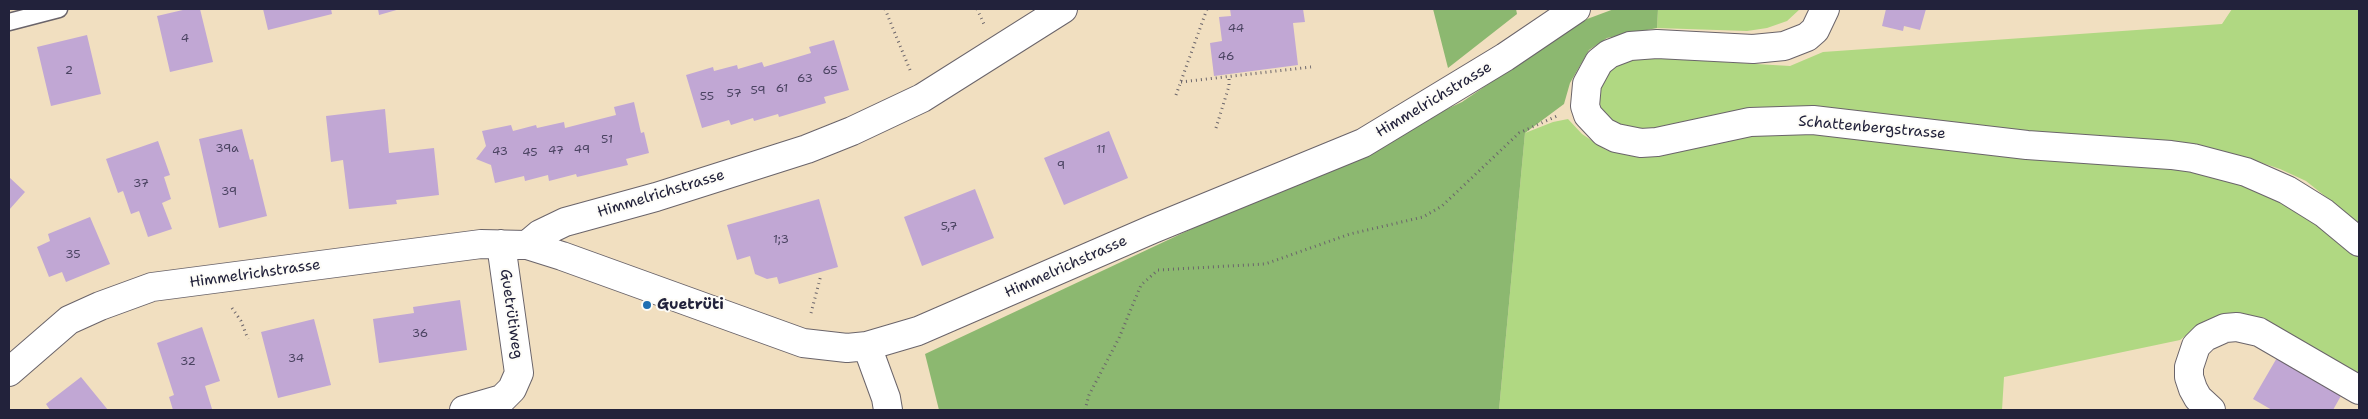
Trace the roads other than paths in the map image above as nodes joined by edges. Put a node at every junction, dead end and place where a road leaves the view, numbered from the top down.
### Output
1 (59, 9) edge
2 (1063, 9) edge
3 (1574, 9) edge
4 (1825, 9) edge
5 (9, 22) edge
6 (2359, 242) edge
7 (514, 245) junction
8 (867, 346) junction
9 (9, 372) edge
10 (2359, 390) edge
11 (464, 410) edge
12 (888, 410) edge
13 (2211, 410) edge

1 - 5 lane
2 - 7 street, Himmelrichstrasse
3 - 8 street, Himmelrichstrasse
4 - 6 street, Schattenbergstrasse
7 - 8 street, Himmelrichstrasse
7 - 9 street, Himmelrichstrasse
7 - 11 street, Guetrütiweg
8 - 12 street
10 - 13 street

